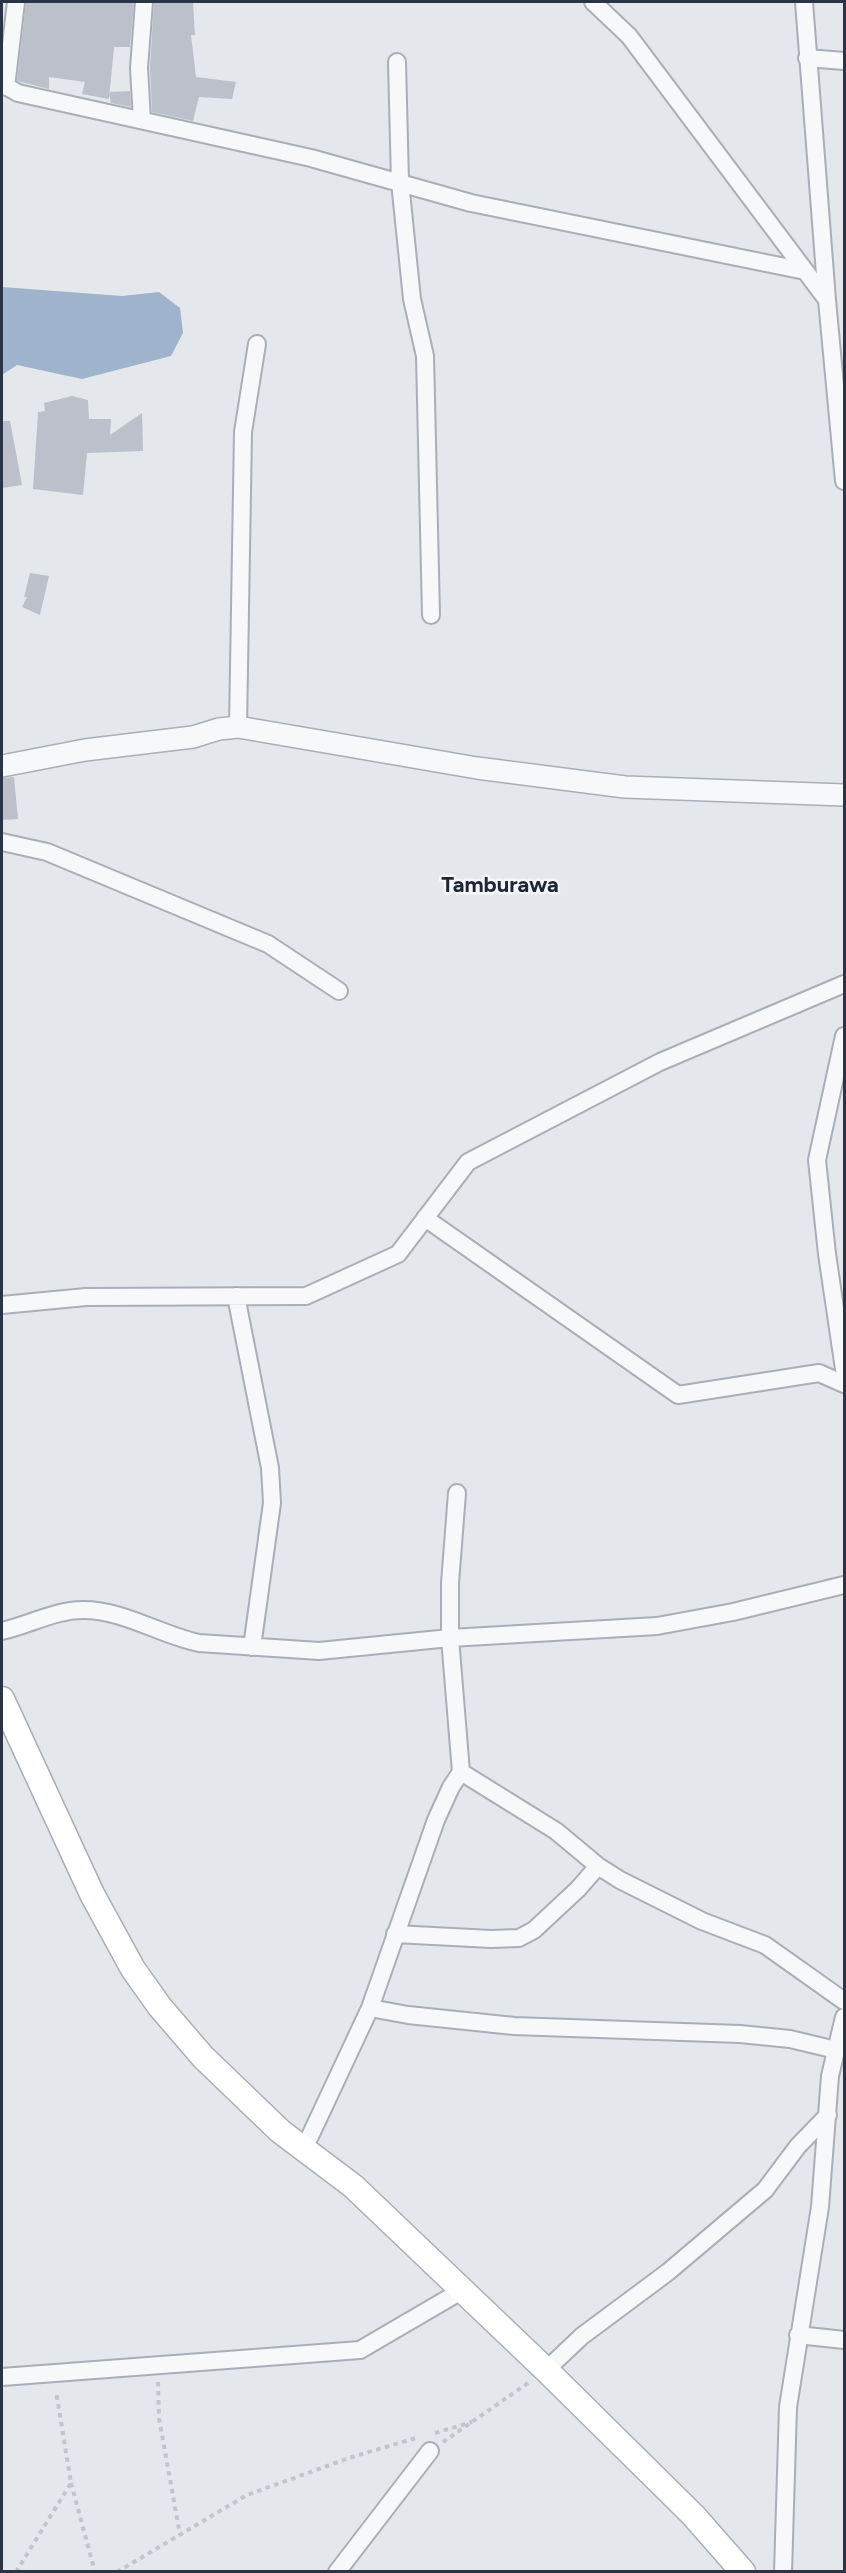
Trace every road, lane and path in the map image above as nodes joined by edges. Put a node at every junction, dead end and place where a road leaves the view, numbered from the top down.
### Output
1 (16, 2) edge
2 (144, 2) edge
3 (593, 2) edge
4 (804, 2) edge
5 (807, 58) junction
6 (844, 61) edge
7 (397, 62) dead end
8 (4, 86) edge
9 (142, 120) junction
10 (400, 183) junction
11 (805, 271) junction
12 (827, 300) junction
13 (257, 344) dead end
14 (844, 481) edge
15 (431, 615) dead end
16 (238, 727) junction
17 (2, 766) edge
18 (844, 795) edge
19 (2, 843) edge
20 (844, 984) edge
21 (339, 991) dead end
22 (844, 1036) edge
23 (425, 1218) junction
24 (236, 1296) junction
25 (2, 1305) edge
26 (844, 1369) edge
27 (844, 1384) edge
28 (457, 1493) dead end
29 (844, 1585) edge
30 (2, 1631) edge
31 (450, 1638) junction
32 (252, 1647) junction
33 (2, 1699) edge
34 (461, 1772) junction
35 (598, 1866) junction
36 (395, 1934) junction
37 (844, 2001) edge
38 (370, 2008) junction
39 (841, 2033) edge
40 (828, 2115) junction
41 (304, 2149) junction
42 (461, 2291) junction
43 (798, 2335) junction
44 (844, 2340) edge
45 (157, 2365) junction
46 (546, 2370) junction
47 (53, 2373) junction
48 (2, 2377) edge
49 (472, 2422) junction
50 (417, 2438) dead end
51 (429, 2443) junction
52 (71, 2483) junction
53 (180, 2535) junction
54 (16, 2571) edge
55 (95, 2571) edge
56 (117, 2571) edge
57 (338, 2571) edge
58 (743, 2571) edge
59 (783, 2571) edge

1 - 8 street
2 - 9 street
3 - 11 street
4 - 5 street
5 - 6 street
5 - 12 street
7 - 10 street
8 - 9 street
9 - 10 street
10 - 11 street
10 - 15 street
11 - 12 street
12 - 14 street
13 - 16 street
16 - 17 street
16 - 18 street
19 - 21 street
20 - 23 street
22 - 26 street
23 - 24 street
23 - 27 street
24 - 25 street
24 - 32 street
28 - 31 street
29 - 31 street
30 - 32 street
31 - 32 street
31 - 34 street
33 - 41 main road
34 - 35 street
34 - 36 street
35 - 36 street
35 - 37 street
36 - 38 street
38 - 39 street
38 - 41 street
39 - 40 street
40 - 43 street
40 - 46 street
41 - 42 main road
42 - 45 street
42 - 46 main road
43 - 44 street
43 - 59 street
45 - 47 street
45 - 53 path
46 - 49 path
46 - 58 main road
47 - 48 street
47 - 52 path
49 - 51 path
49 - 51 path
50 - 53 path
51 - 57 street
52 - 54 path
52 - 55 path
53 - 56 path

